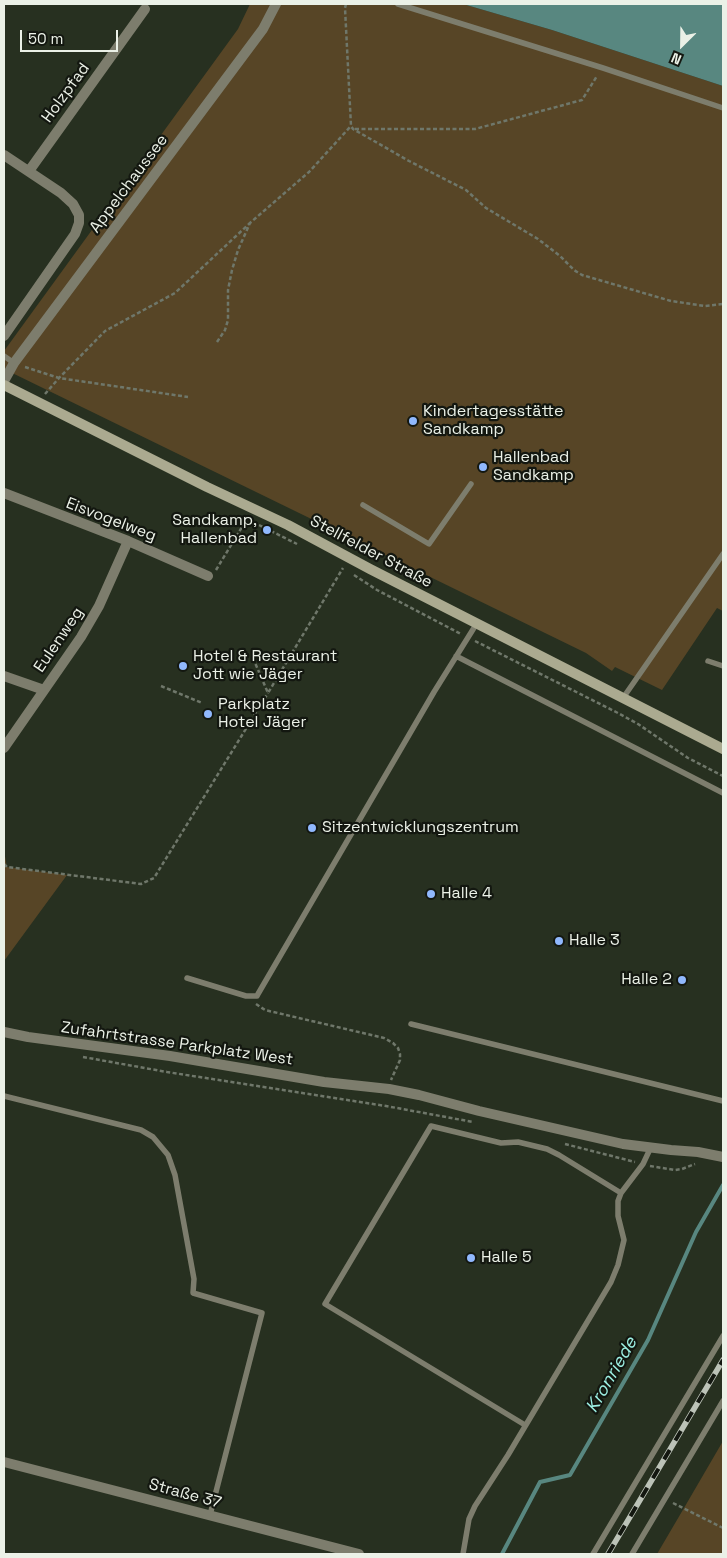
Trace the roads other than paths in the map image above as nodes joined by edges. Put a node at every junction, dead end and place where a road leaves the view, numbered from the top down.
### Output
1 (276, 4) edge
2 (398, 4) edge
3 (145, 9) dead end
4 (723, 108) edge
5 (4, 155) edge
6 (29, 171) junction
7 (4, 336) edge
8 (4, 356) edge
9 (14, 363) junction
10 (4, 381) edge
11 (4, 385) edge
12 (470, 484) dead end
13 (4, 493) edge
14 (363, 505) dead end
15 (128, 541) junction
16 (723, 554) edge
17 (208, 576) road end
18 (477, 623) junction
19 (456, 656) junction
20 (708, 661) dead end
21 (723, 666) edge
22 (4, 676) edge
23 (44, 690) junction
24 (623, 698) junction
25 (4, 748) edge
26 (723, 749) edge
27 (723, 793) edge
28 (186, 978) dead end
29 (411, 1024) dead end
30 (4, 1032) edge
31 (4, 1096) edge
32 (723, 1101) edge
33 (651, 1148) junction
34 (723, 1157) edge
35 (620, 1193) junction
36 (723, 1336) edge
37 (723, 1401) edge
38 (525, 1425) junction
39 (4, 1462) edge
40 (210, 1516) junction
41 (359, 1554) edge
42 (462, 1554) edge
43 (594, 1554) edge
44 (632, 1554) edge

1 - 9 street, Appelchaussee
2 - 4 lane
3 - 6 street, Holzpfad
5 - 6 street
6 - 7 street
8 - 9 lane
9 - 10 street, Appelchaussee
11 - 18 street, Stellfelder Straße
12 - 14 lane
13 - 15 street, Eisvogelweg
15 - 17 street, Eisvogelweg
15 - 23 street, Eulenweg
16 - 24 lane
18 - 19 lane
18 - 24 street, Stellfelder Straße
19 - 27 lane
19 - 28 lane
20 - 21 lane
22 - 23 street
23 - 25 street, Eulenweg
24 - 26 street, Stellfelder Straße
29 - 32 lane
30 - 33 street, Zufahrtstrasse Parkplatz West
31 - 40 lane
33 - 34 street, Zufahrtstrasse Parkplatz West
33 - 35 lane
35 - 38 lane
35 - 38 lane
36 - 43 lane
37 - 44 lane
38 - 42 lane
39 - 40 street, Straße 37
40 - 41 street, Straße 37

